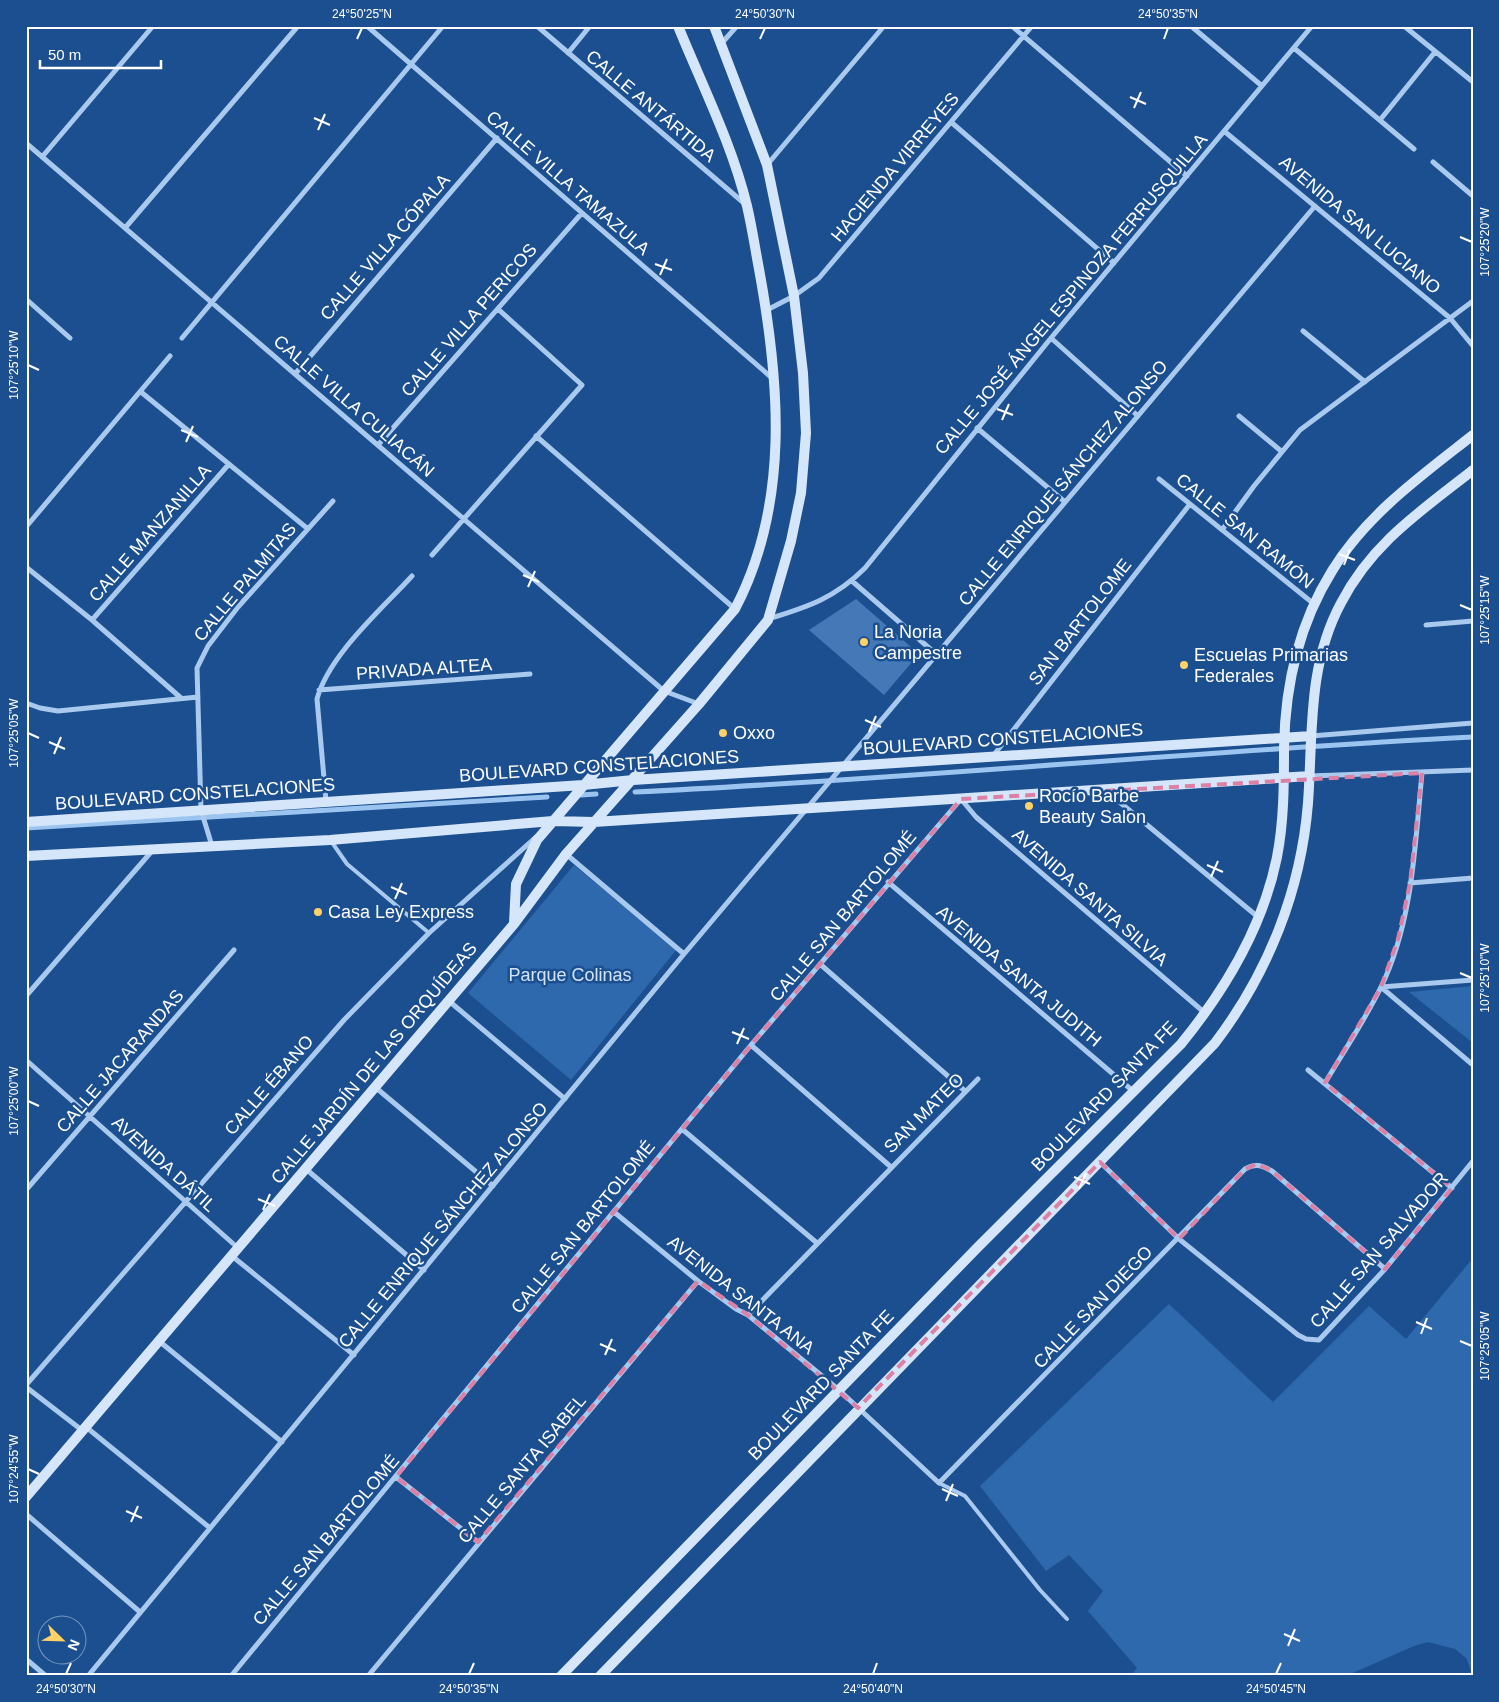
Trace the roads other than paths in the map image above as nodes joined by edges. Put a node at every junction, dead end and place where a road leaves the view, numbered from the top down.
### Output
1 (153, 26) edge
2 (298, 26) edge
3 (367, 26) edge
4 (442, 26) edge
5 (536, 26) edge
6 (590, 26) edge
7 (678, 26) edge
8 (714, 26) edge
9 (737, 26) edge
10 (884, 26) edge
11 (1012, 26) edge
12 (1032, 26) edge
13 (1191, 26) edge
14 (1312, 26) edge
15 (1404, 26) edge
16 (1024, 36) junction
17 (722, 44) junction
18 (1294, 48) junction
19 (1435, 52) junction
20 (568, 53) junction
21 (411, 63) junction
22 (1473, 82) edge
23 (1262, 86) junction
24 (1380, 120) junction
25 (951, 122) junction
26 (1224, 131) junction
27 (497, 138) junction
28 (26, 143) edge
29 (1414, 149) dead end
30 (42, 157) junction
31 (1433, 162) dead end
32 (766, 165) junction
33 (1187, 176) junction
34 (1473, 196) edge
35 (747, 206) junction
36 (1315, 206) junction
37 (581, 214) junction
38 (125, 228) junction
39 (1114, 264) junction
40 (794, 296) junction
41 (26, 299) edge
42 (1473, 301) edge
43 (212, 302) junction
44 (498, 308) junction
45 (767, 310) junction
46 (1450, 318) junction
47 (1303, 331) dead end
48 (70, 338) dead end
49 (182, 338) dead end
50 (1051, 338) junction
51 (1473, 346) edge
52 (170, 356) dead end
53 (295, 374) junction
54 (774, 380) junction
55 (1365, 382) junction
56 (140, 392) junction
57 (1138, 416) junction
58 (1239, 416) dead end
59 (977, 428) junction
60 (1473, 435) edge
61 (536, 436) junction
62 (378, 445) junction
63 (1281, 451) junction
64 (229, 464) junction
65 (1473, 470) edge
66 (1159, 479) dead end
67 (333, 501) dead end
68 (1065, 502) junction
69 (1190, 504) junction
70 (464, 518) junction
71 (26, 527) edge
72 (308, 528) junction
73 (1222, 530) junction
74 (432, 555) dead end
75 (26, 568) edge
76 (412, 576) dead end
77 (852, 581) junction
78 (1314, 604) junction
79 (735, 609) junction
80 (92, 620) junction
81 (768, 620) junction
82 (1473, 622) edge
83 (1426, 625) dead end
84 (936, 654) junction
85 (530, 674) dead end
86 (319, 690) junction
87 (664, 690) junction
88 (198, 697) junction
89 (182, 698) junction
90 (26, 703) edge
91 (699, 704) junction
92 (1473, 723) edge
93 (1311, 740) junction
94 (1284, 742) junction
95 (993, 756) junction
96 (845, 766) junction
97 (1473, 770) edge
98 (1284, 773) junction
99 (1422, 773) junction
100 (1310, 776) junction
101 (633, 780) junction
102 (583, 785) junction
103 (1104, 790) junction
104 (961, 799) junction
105 (326, 801) junction
106 (809, 809) junction
107 (203, 813) junction
108 (552, 821) junction
109 (26, 822) edge
110 (594, 822) junction
111 (330, 840) junction
112 (210, 841) junction
113 (153, 850) junction
114 (566, 854) junction
115 (26, 856) edge
116 (1473, 878) edge
117 (888, 882) junction
118 (1410, 883) junction
119 (1259, 917) junction
120 (514, 924) junction
121 (429, 933) junction
122 (234, 950) dead end
123 (684, 954) junction
124 (820, 964) junction
125 (1473, 980) edge
126 (1381, 987) junction
127 (26, 996) edge
128 (449, 1000) junction
129 (1205, 1013) junction
130 (751, 1045) junction
131 (26, 1060) edge
132 (1473, 1065) edge
133 (1308, 1070) dead end
134 (978, 1079) dead end
135 (1325, 1083) junction
136 (376, 1087) junction
137 (965, 1091) junction
138 (1133, 1091) junction
139 (565, 1099) junction
140 (90, 1117) junction
141 (682, 1129) junction
142 (1473, 1161) edge
143 (1100, 1162) junction
144 (891, 1167) junction
145 (306, 1168) junction
146 (493, 1186) junction
147 (1452, 1188) junction
148 (26, 1190) edge
149 (186, 1202) junction
150 (614, 1212) junction
151 (1179, 1239) junction
152 (817, 1243) junction
153 (235, 1252) junction
154 (1385, 1269) junction
155 (424, 1270) junction
156 (698, 1281) junction
157 (748, 1315) junction
158 (159, 1341) junction
159 (354, 1354) junction
160 (26, 1386) edge
161 (839, 1390) junction
162 (858, 1408) junction
163 (85, 1429) junction
164 (282, 1442) junction
165 (396, 1477) junction
166 (939, 1483) junction
167 (26, 1497) edge
168 (26, 1514) edge
169 (210, 1528) junction
170 (478, 1542) junction
171 (140, 1612) junction
172 (1067, 1619) dead end
173 (26, 1659) edge
174 (46, 1676) edge
175 (88, 1676) edge
176 (230, 1676) edge
177 (368, 1676) edge
178 (561, 1676) edge
179 (600, 1676) edge

1 - 30 street
2 - 38 street
3 - 21 street, CALLE VILLA TAMAZULA
4 - 21 street
5 - 20 street, CALLE ANTÁRTIDA
6 - 20 street
7 - 35 street
8 - 17 street
9 - 17 street
10 - 32 street
11 - 16 street
12 - 16 street, HACIENDA VIRREYES
13 - 23 street
14 - 18 street, CALLE JOSÉ ÁNGEL ESPINOZA FERRUSQUILLA
15 - 19 street
16 - 25 street, HACIENDA VIRREYES
16 - 33 street
17 - 32 street
18 - 23 street, CALLE JOSÉ ÁNGEL ESPINOZA FERRUSQUILLA
18 - 24 street
19 - 22 street
19 - 24 street
20 - 35 street, CALLE ANTÁRTIDA
21 - 27 street, CALLE VILLA TAMAZULA
21 - 43 street
23 - 26 street, CALLE JOSÉ ÁNGEL ESPINOZA FERRUSQUILLA
24 - 29 street
25 - 39 street
25 - 40 street, HACIENDA VIRREYES
26 - 33 street, CALLE JOSÉ ÁNGEL ESPINOZA FERRUSQUILLA
26 - 36 street, AVENIDA SAN LUCIANO
27 - 37 street, CALLE VILLA TAMAZULA
27 - 53 street, CALLE VILLA CÓPALA
28 - 30 street, CALLE VILLA CULIACÁN
30 - 38 street, CALLE VILLA CULIACÁN
31 - 34 street
32 - 40 street
33 - 39 street, CALLE JOSÉ ÁNGEL ESPINOZA FERRUSQUILLA
35 - 45 street
36 - 46 street, AVENIDA SAN LUCIANO
36 - 57 street, CALLE ENRIQUE SÁNCHEZ ALONSO
37 - 44 street, CALLE VILLA PERICOS
37 - 54 street, CALLE VILLA TAMAZULA
38 - 43 street, CALLE VILLA CULIACÁN
39 - 50 street, CALLE JOSÉ ÁNGEL ESPINOZA FERRUSQUILLA
40 - 45 street, HACIENDA VIRREYES
40 - 81 street
41 - 48 street
42 - 46 street
43 - 49 street
43 - 53 street, CALLE VILLA CULIACÁN
44 - 61 street
44 - 62 street, CALLE VILLA PERICOS
45 - 54 street
46 - 51 street, AVENIDA SAN LUCIANO
46 - 55 street
47 - 55 street
50 - 57 street
50 - 59 street, CALLE JOSÉ ÁNGEL ESPINOZA FERRUSQUILLA
52 - 56 street
53 - 62 street, CALLE VILLA CULIACÁN
54 - 79 street
55 - 63 street
56 - 64 street
56 - 71 street
57 - 68 street, CALLE ENRIQUE SÁNCHEZ ALONSO
58 - 63 street
59 - 68 street
59 - 77 street, CALLE JOSÉ ÁNGEL ESPINOZA FERRUSQUILLA
60 - 78 street, BOULEVARD SANTA FE
61 - 70 street
61 - 79 street
62 - 70 street, CALLE VILLA CULIACÁN
63 - 73 street
64 - 72 street
64 - 80 street, CALLE MANZANILLA
65 - 93 street
66 - 69 street, CALLE SAN RAMÓN
67 - 72 street, CALLE PALMITAS
68 - 84 street, CALLE ENRIQUE SÁNCHEZ ALONSO
69 - 73 street, CALLE SAN RAMÓN
69 - 95 street, SAN BARTOLOME
70 - 74 street
70 - 87 street, CALLE VILLA CULIACÁN
72 - 88 street, CALLE PALMITAS
73 - 78 street, CALLE SAN RAMÓN
75 - 80 street
76 - 86 street
77 - 81 street, CALLE JOSÉ ÁNGEL ESPINOZA FERRUSQUILLA
77 - 84 street
78 - 94 street, BOULEVARD SANTA FE
79 - 87 street
80 - 89 street
81 - 91 street, CALLE JARDÍN DE LAS ORQUÍDEAS
82 - 83 street
84 - 96 street, CALLE ENRIQUE SÁNCHEZ ALONSO
85 - 86 street, PRIVADA ALTEA
86 - 105 street
87 - 91 street, CALLE VILLA CULIACÁN
87 - 102 street
88 - 89 street
88 - 107 street, CALLE PALMITAS
89 - 90 street
91 - 101 street, CALLE JARDÍN DE LAS ORQUÍDEAS
92 - 93 street, BOULEVARD CONSTELACIONES
93 - 94 street, BOULEVARD CONSTELACIONES
93 - 100 street
94 - 95 street, BOULEVARD CONSTELACIONES
94 - 98 street, BOULEVARD SANTA FE
95 - 96 street, BOULEVARD CONSTELACIONES
96 - 101 street, BOULEVARD CONSTELACIONES
96 - 106 street, CALLE ENRIQUE SÁNCHEZ ALONSO
97 - 99 street
98 - 100 street
98 - 103 street
98 - 119 street, BOULEVARD SANTA FE
99 - 100 street
99 - 118 street
100 - 143 street
101 - 102 street, BOULEVARD CONSTELACIONES
101 - 110 street, CALLE JARDÍN DE LAS ORQUÍDEAS
102 - 105 street, BOULEVARD CONSTELACIONES
102 - 108 street
103 - 104 street
103 - 119 street
104 - 106 street
104 - 117 street, CALLE SAN BARTOLOMÉ
104 - 129 street, AVENIDA SANTA SILVIA
105 - 107 street, BOULEVARD CONSTELACIONES
106 - 110 street
106 - 123 street, CALLE ENRIQUE SÁNCHEZ ALONSO
107 - 109 street, BOULEVARD CONSTELACIONES
107 - 112 street, CALLE PALMITAS
108 - 110 street
108 - 111 street
108 - 120 street
108 - 121 street, CALLE ÉBANO
110 - 114 street, CALLE JARDÍN DE LAS ORQUÍDEAS
111 - 112 street
111 - 121 lane
112 - 113 street
113 - 115 street
113 - 127 street
114 - 120 street, CALLE JARDÍN DE LAS ORQUÍDEAS
114 - 123 street
116 - 118 street
117 - 124 street, CALLE SAN BARTOLOMÉ
117 - 138 street, AVENIDA SANTA JUDITH
118 - 126 street
119 - 129 street, BOULEVARD SANTA FE
120 - 128 street, CALLE JARDÍN DE LAS ORQUÍDEAS
121 - 149 street, CALLE ÉBANO
122 - 140 street, CALLE JACARANDAS
123 - 139 street, CALLE ENRIQUE SÁNCHEZ ALONSO
124 - 130 street, CALLE SAN BARTOLOMÉ
124 - 137 street
125 - 126 street
126 - 132 street
126 - 135 street
128 - 136 street, CALLE JARDÍN DE LAS ORQUÍDEAS
128 - 139 street
129 - 138 street, BOULEVARD SANTA FE
130 - 141 street, CALLE SAN BARTOLOMÉ
130 - 144 street
131 - 140 street, AVENIDA DÁTIL
133 - 135 street
134 - 137 street, SAN MATEO
135 - 147 street
136 - 145 street, CALLE JARDÍN DE LAS ORQUÍDEAS
136 - 146 street
137 - 144 street, SAN MATEO
138 - 161 street, BOULEVARD SANTA FE
139 - 146 street, CALLE ENRIQUE SÁNCHEZ ALONSO
140 - 148 street, CALLE JACARANDAS
140 - 149 street, AVENIDA DÁTIL
141 - 150 street, CALLE SAN BARTOLOMÉ
141 - 152 street
142 - 147 street, CALLE SAN SALVADOR
143 - 151 street
143 - 162 street
144 - 152 street, SAN MATEO
145 - 153 street, CALLE JARDÍN DE LAS ORQUÍDEAS
145 - 155 street
146 - 155 street, CALLE ENRIQUE SÁNCHEZ ALONSO
147 - 154 street, CALLE SAN SALVADOR
149 - 153 street, AVENIDA DÁTIL
149 - 160 street, CALLE ÉBANO
150 - 156 street, AVENIDA SANTA ANA
150 - 165 street, CALLE SAN BARTOLOMÉ
151 - 154 street, CALLE SAN SALVADOR
151 - 154 street, CALLE SAN DIEGO
151 - 166 street, CALLE SAN DIEGO
152 - 157 street, SAN MATEO
153 - 158 street, CALLE JARDÍN DE LAS ORQUÍDEAS
153 - 159 street, AVENIDA DÁTIL
155 - 159 street, CALLE ENRIQUE SÁNCHEZ ALONSO
156 - 157 street, AVENIDA SANTA ANA
156 - 170 street, CALLE SANTA ISABEL
157 - 161 street, AVENIDA SANTA ANA
158 - 163 street, CALLE JARDÍN DE LAS ORQUÍDEAS
158 - 164 street
159 - 164 street, CALLE ENRIQUE SÁNCHEZ ALONSO
160 - 163 street
161 - 162 street, AVENIDA SANTA ANA
161 - 178 street, BOULEVARD SANTA FE
162 - 166 street, AVENIDA SANTA ANA
162 - 179 street
163 - 167 street, CALLE JARDÍN DE LAS ORQUÍDEAS
163 - 169 street
164 - 169 street, CALLE ENRIQUE SÁNCHEZ ALONSO
165 - 170 street
165 - 176 street, CALLE SAN BARTOLOMÉ
166 - 172 lane
168 - 171 street
169 - 171 street, CALLE ENRIQUE SÁNCHEZ ALONSO
170 - 177 street, CALLE SANTA ISABEL
171 - 175 street, CALLE ENRIQUE SÁNCHEZ ALONSO
173 - 174 street

